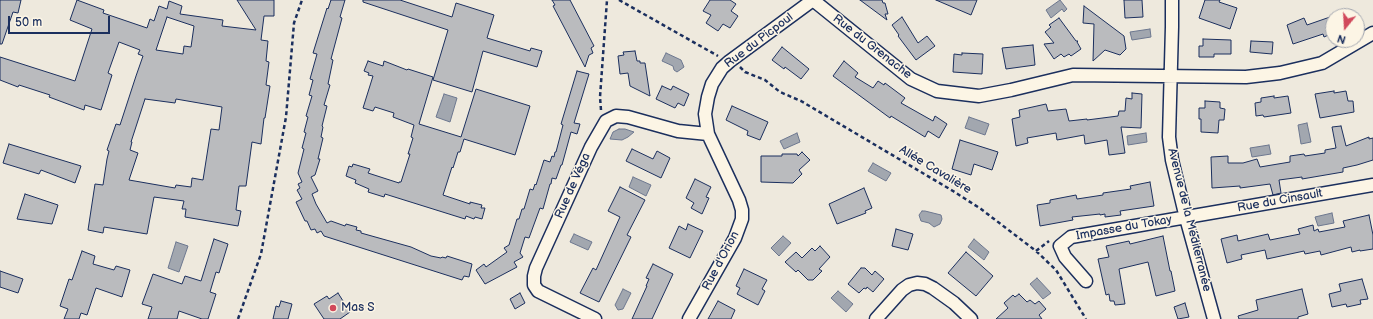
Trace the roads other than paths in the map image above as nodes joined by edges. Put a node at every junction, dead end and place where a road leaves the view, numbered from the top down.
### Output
1 (813, 0) edge
2 (1172, 0) edge
3 (1373, 33) edge
4 (1170, 75) junction
5 (708, 134) junction
6 (1373, 185) edge
7 (1186, 218) junction
8 (1086, 281) dead end
9 (595, 319) edge
10 (689, 319) edge
11 (876, 319) edge
12 (971, 319) edge
13 (1214, 319) edge

1 - 4 street, Rue du Grenache
1 - 5 street, Rue du Picpoul
2 - 4 street, Avenue de la Méditerranée
3 - 4 street, Rue du Grenache
4 - 7 street, Avenue de la Méditerranée
5 - 9 street, Rue de Véga
5 - 10 street, Rue d'Orion
6 - 7 street, Rue du Cinsault
7 - 8 street, Impasse du Tokay
7 - 13 street, Avenue de la Méditerranée
11 - 12 street

